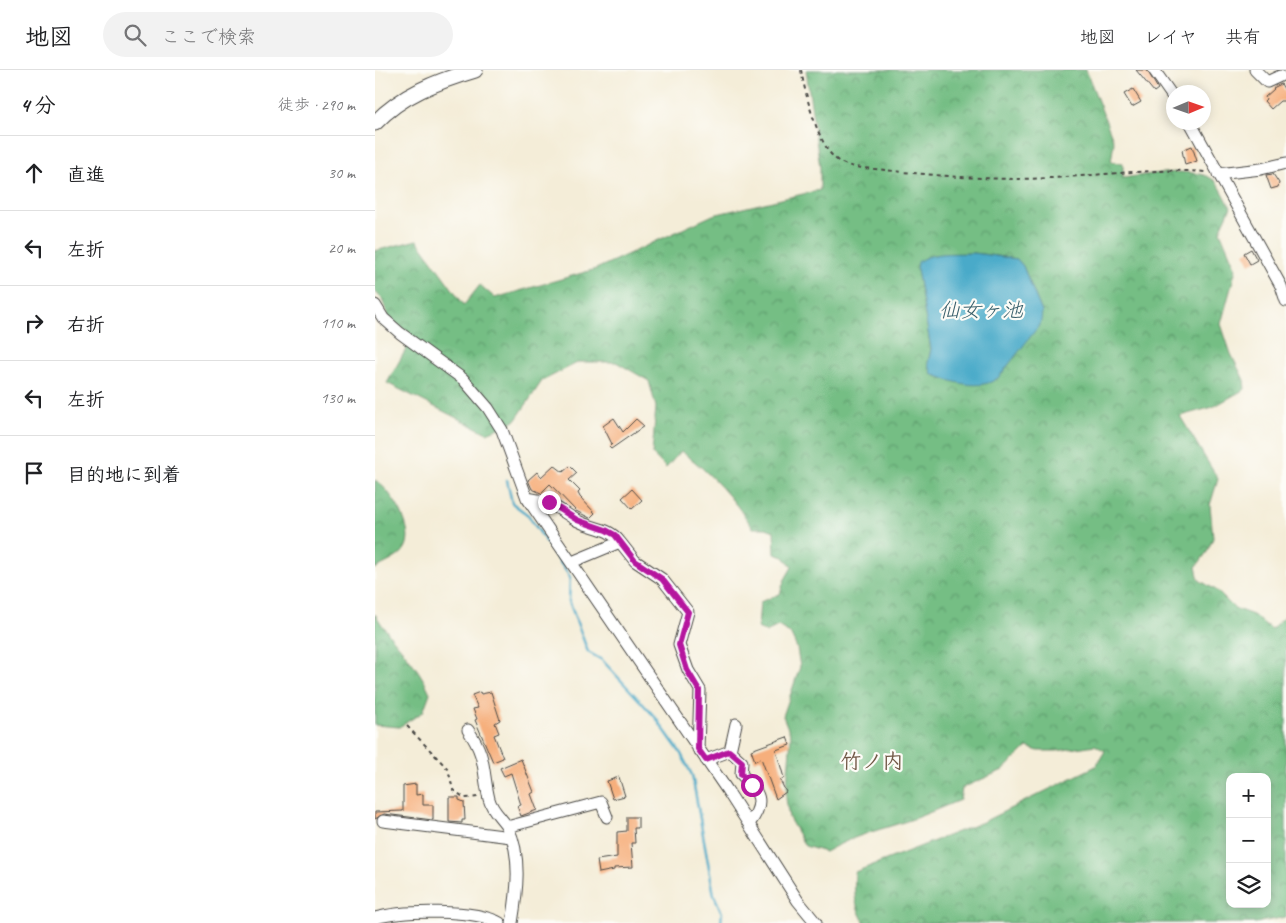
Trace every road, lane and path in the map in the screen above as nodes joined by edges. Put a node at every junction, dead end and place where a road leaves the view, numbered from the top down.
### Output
1 (475, 70) edge
2 (801, 70) edge
3 (1154, 70) edge
4 (1255, 70) edge
5 (1283, 76) edge
6 (1166, 87) edge
7 (375, 123) edge
8 (1194, 130) edge
9 (1286, 163) edge
10 (1218, 174) junction
11 (1286, 301) edge
12 (375, 306) edge
13 (527, 498) junction
14 (617, 538) junction
15 (572, 562) junction
16 (737, 724) dead end
17 (407, 726) dead end
18 (467, 730) dead end
19 (698, 749) junction
20 (729, 751) junction
21 (706, 760) junction
22 (489, 796) junction
23 (607, 817) dead end
24 (383, 821) dead end
25 (749, 824) junction
26 (509, 832) junction
27 (375, 918) edge
28 (500, 923) edge
29 (512, 923) edge
30 (816, 923) edge

1 - 7 main road
2 - 10 path
3 - 6 street
4 - 5 street
8 - 10 street
9 - 10 street
10 - 11 street
12 - 13 street
13 - 14 street
13 - 15 street
14 - 15 street
14 - 19 street
15 - 19 street
16 - 20 street
17 - 22 path
18 - 22 street
19 - 21 street
20 - 21 street
20 - 25 street
21 - 25 street
22 - 26 street
23 - 26 street
24 - 26 street
25 - 30 street
26 - 29 street
27 - 28 street

